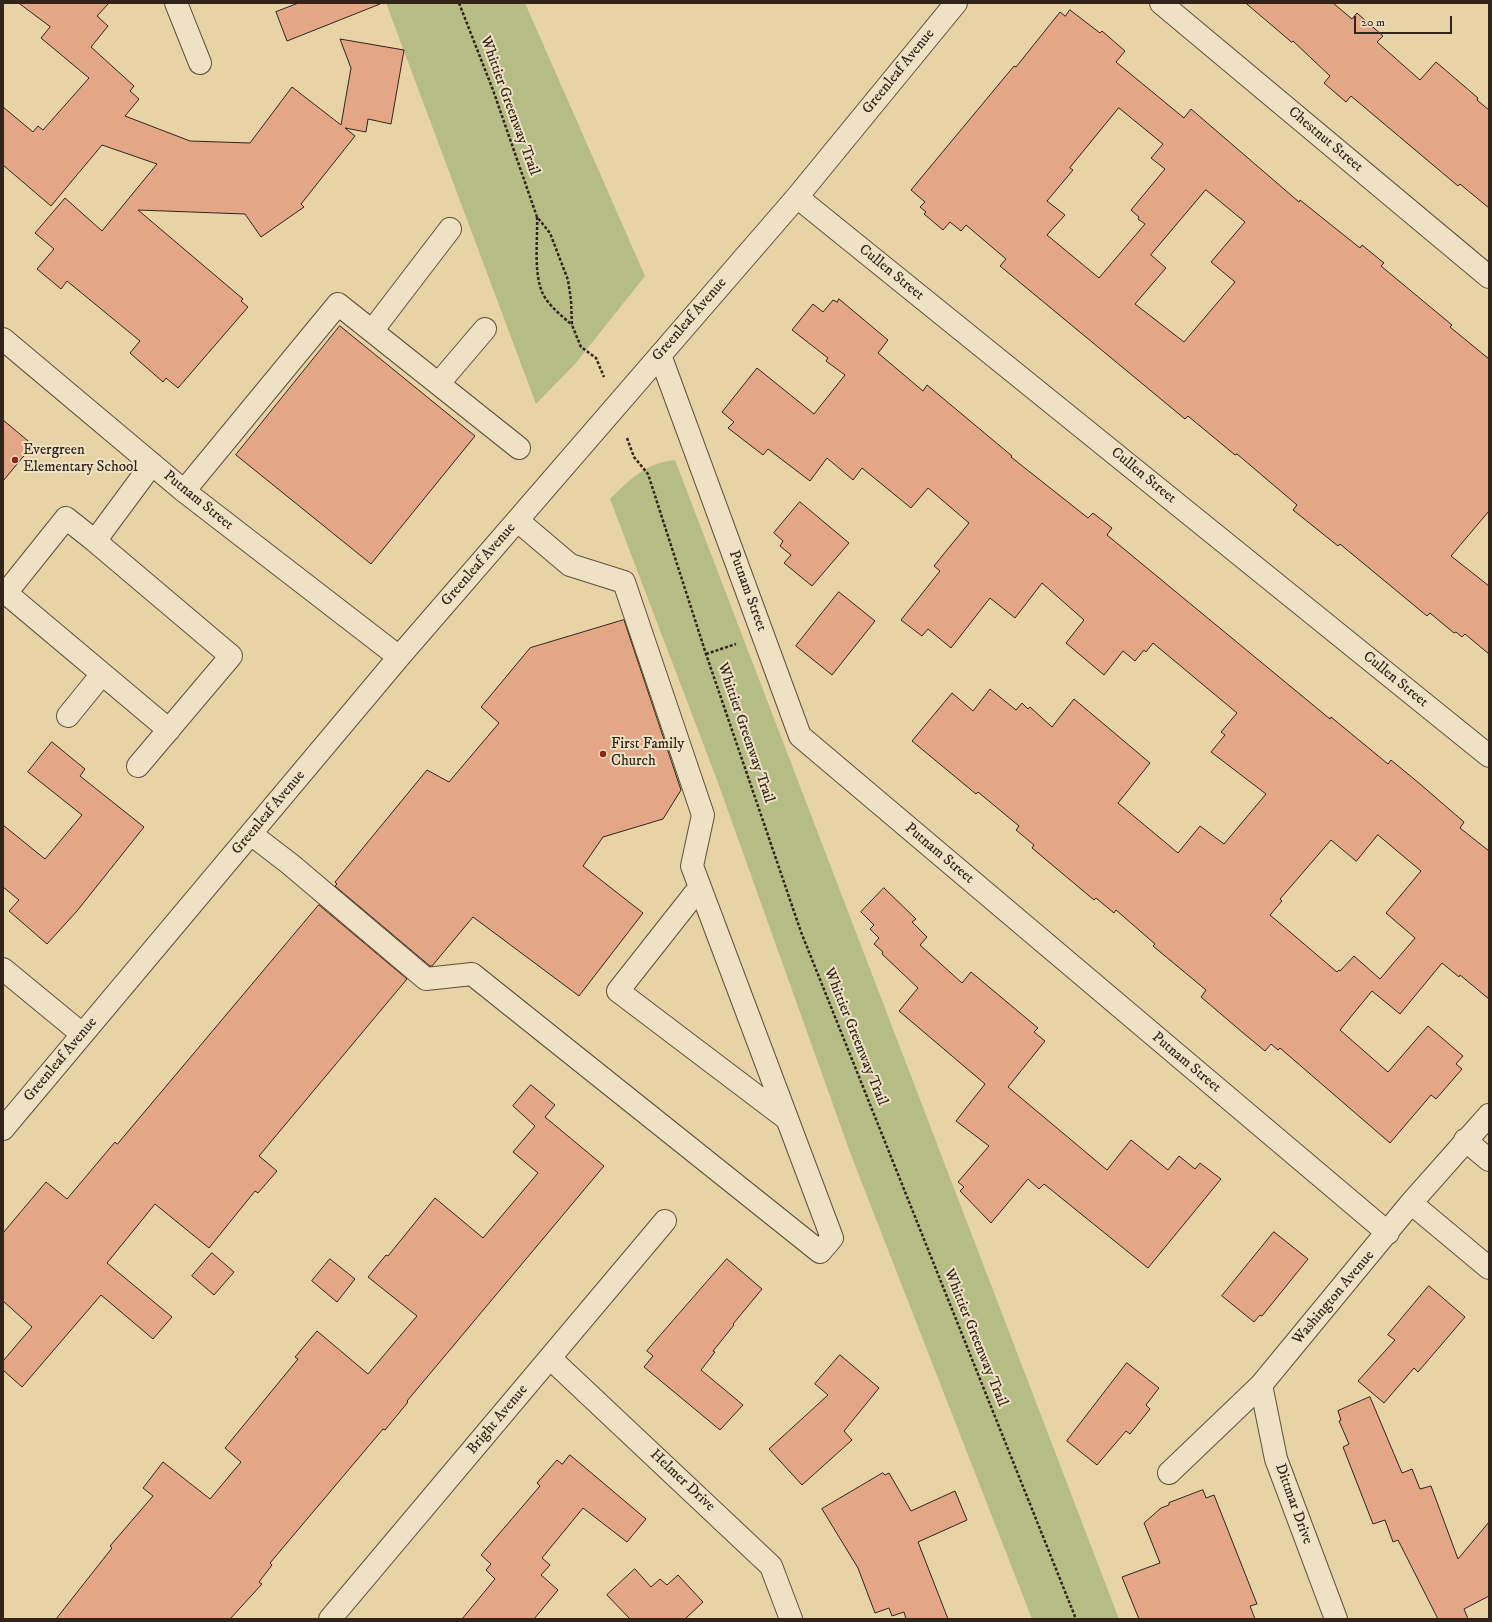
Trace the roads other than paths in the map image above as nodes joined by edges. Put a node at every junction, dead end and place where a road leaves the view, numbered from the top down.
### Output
1 (176, 3) edge
2 (956, 3) edge
3 (1161, 3) edge
4 (200, 63) dead end
5 (797, 197) junction
6 (450, 229) dead end
7 (1489, 277) edge
8 (485, 329) dead end
9 (372, 331) junction
10 (3, 338) edge
11 (660, 355) junction
12 (439, 383) junction
13 (519, 448) dead end
14 (152, 464) junction
15 (184, 491) junction
16 (518, 521) junction
17 (95, 541) junction
18 (400, 657) junction
19 (102, 674) junction
20 (68, 716) dead end
21 (169, 730) junction
22 (1489, 756) edge
23 (138, 766) dead end
24 (251, 834) junction
25 (700, 887) junction
26 (3, 969) edge
27 (82, 1034) junction
28 (1489, 1115) edge
29 (787, 1119) junction
30 (3, 1129) edge
31 (1465, 1140) junction
32 (1489, 1160) edge
33 (1411, 1203) junction
34 (665, 1221) dead end
35 (1388, 1234) junction
36 (1489, 1268) edge
37 (550, 1358) junction
38 (1261, 1386) junction
39 (1169, 1472) dead end
40 (330, 1619) edge
41 (791, 1619) edge
42 (1336, 1619) edge

1 - 4 street
2 - 5 street, Greenleaf Avenue
3 - 7 street, Chestnut Street
5 - 11 street, Greenleaf Avenue
5 - 22 street, Cullen Street
6 - 9 street
8 - 12 street
9 - 12 street
9 - 15 street
10 - 14 street, Putnam Street
11 - 16 street, Greenleaf Avenue
11 - 35 street, Putnam Street
12 - 13 street
14 - 15 street, Putnam Street
14 - 17 street
15 - 18 street, Putnam Street
16 - 18 street, Greenleaf Avenue
16 - 25 street
17 - 19 street
17 - 21 street
18 - 24 street, Greenleaf Avenue
19 - 20 street
19 - 21 street
21 - 23 street
24 - 27 street, Greenleaf Avenue
24 - 29 street
25 - 29 street
25 - 29 street
26 - 27 street
27 - 30 street, Greenleaf Avenue
28 - 31 street, Washington Avenue
31 - 32 street
31 - 33 street, Washington Avenue
33 - 35 street, Washington Avenue
33 - 36 street
34 - 37 street, Bright Avenue
35 - 38 street, Washington Avenue
37 - 40 street, Bright Avenue
37 - 41 street, Helmer Drive
38 - 39 street, Washington Avenue
38 - 42 street, Dittmar Drive

